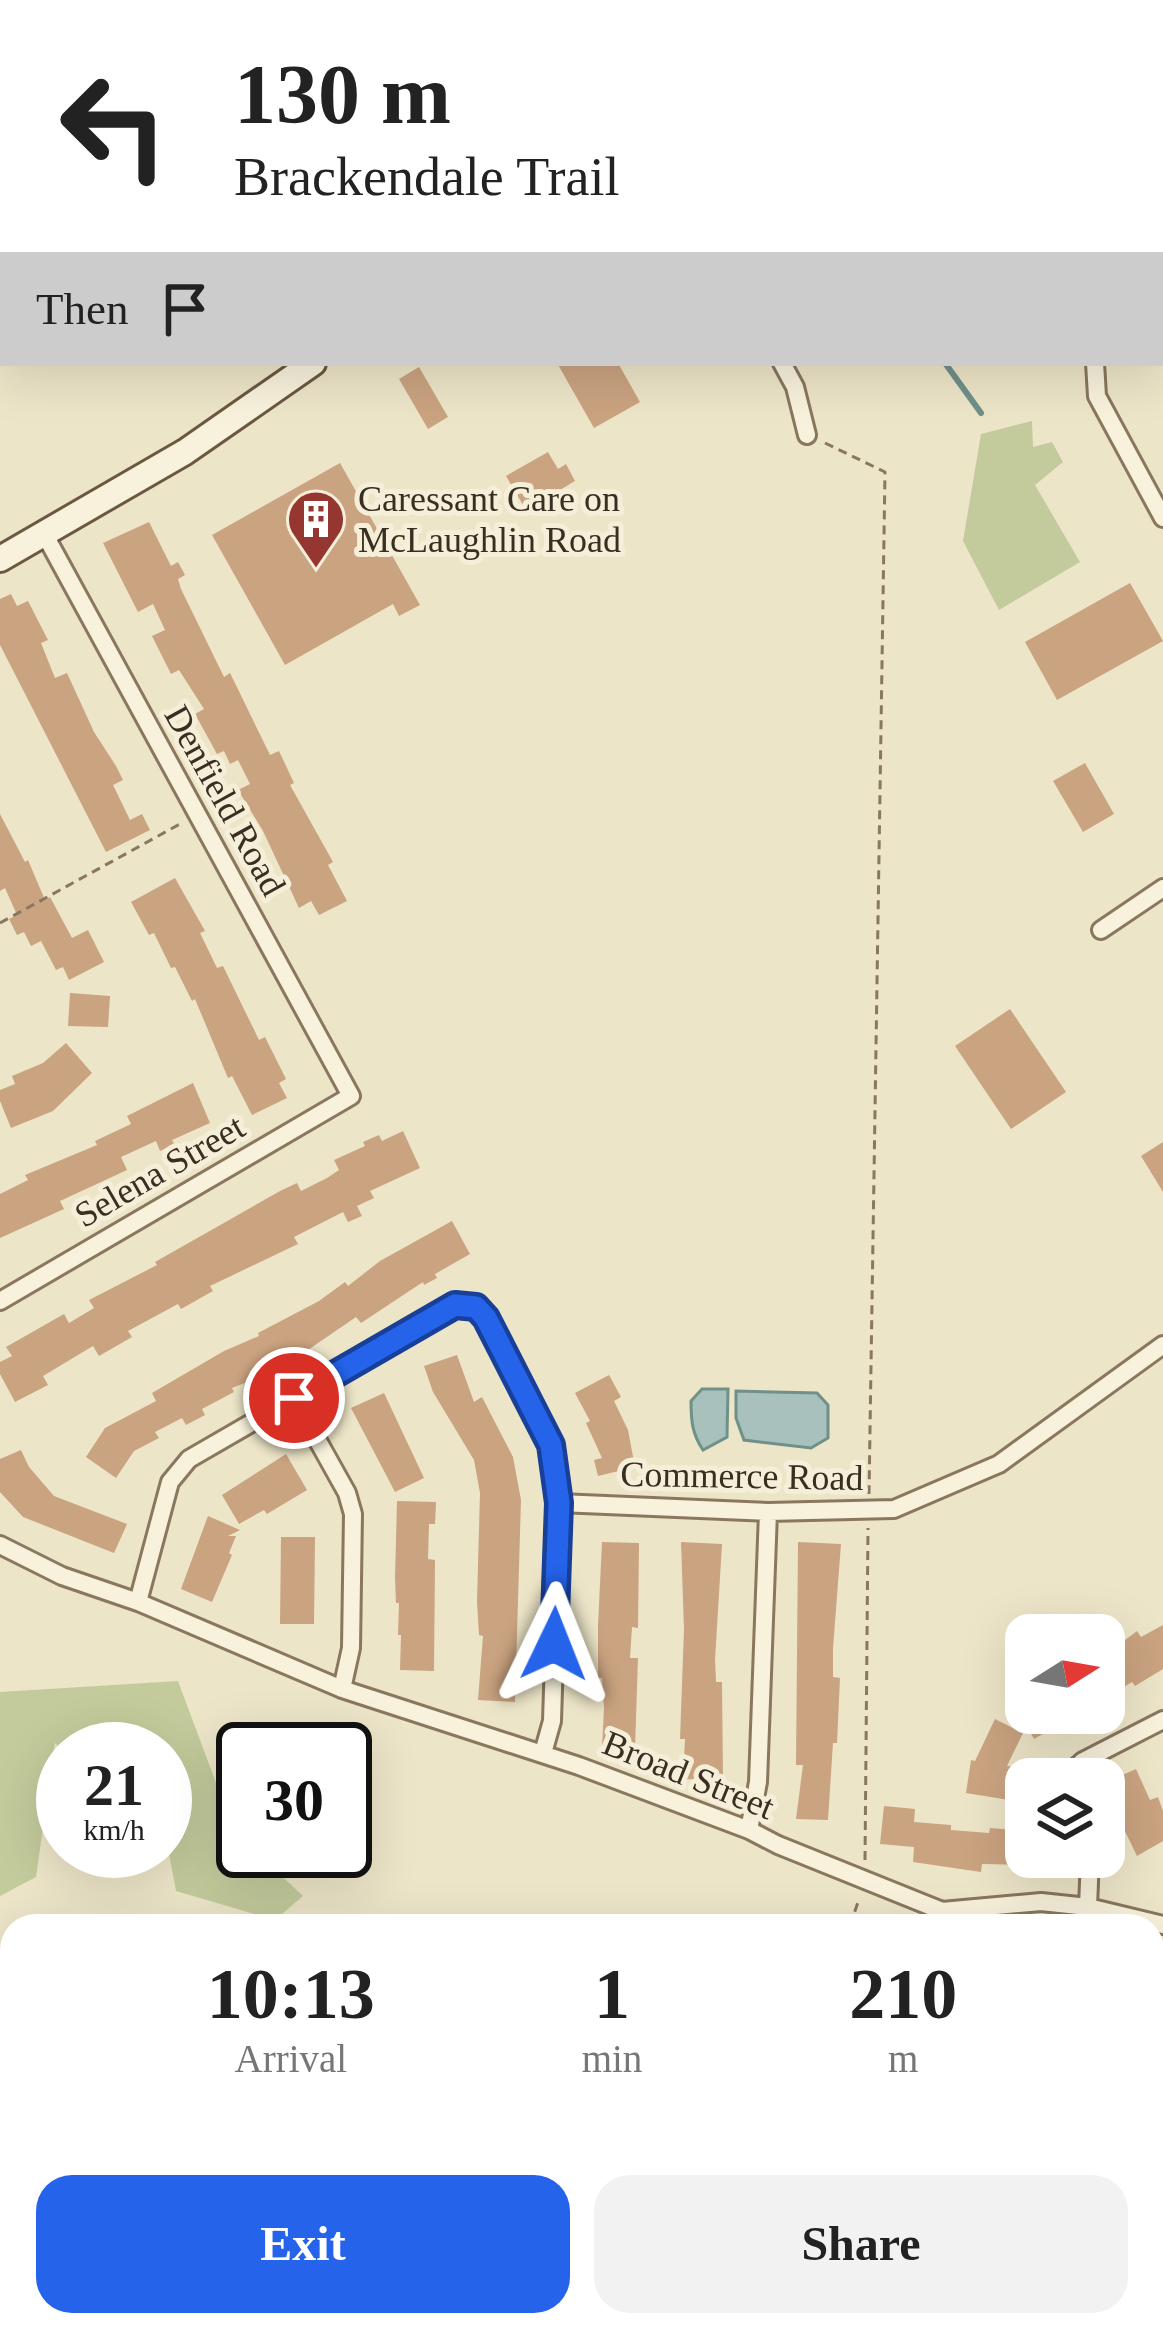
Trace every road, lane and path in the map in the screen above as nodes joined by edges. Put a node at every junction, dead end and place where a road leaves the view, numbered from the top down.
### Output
1 (309, 366) edge
2 (784, 366) edge
3 (1095, 366) edge
4 (807, 435) joint
5 (1163, 518) edge
6 (45, 535) junction
7 (0, 559) edge
8 (197, 814) junction
9 (1163, 888) edge
10 (0, 923) edge
11 (1101, 930) dead end
12 (351, 1096) joint
13 (0, 1301) edge
14 (1163, 1345) edge
15 (294, 1398) junction
16 (559, 1503) junction
17 (768, 1512) junction
18 (868, 1512) junction
19 (0, 1545) edge
20 (138, 1602) junction
21 (342, 1689) junction
22 (1163, 1720) edge
23 (543, 1753) junction
24 (1089, 1758) edge
25 (749, 1830) junction
26 (1089, 1878) edge
27 (864, 1880) junction
28 (1088, 1907) junction
29 (854, 1914) edge
30 (1117, 1914) edge

1 - 6 street
2 - 4 street
3 - 5 street
4 - 18 path
6 - 7 street
6 - 8 street, Denfield Road
8 - 10 path
8 - 12 street, Denfield Road
9 - 11 street
12 - 13 street, Selena Street
14 - 18 street, Commerce Road
15 - 16 street
15 - 20 street
15 - 21 street
16 - 17 street, Commerce Road
16 - 23 street
17 - 18 street, Commerce Road
17 - 25 street
18 - 27 path
19 - 20 street, Broad Street
20 - 21 street, Broad Street
21 - 23 street, Broad Street
22 - 24 street
23 - 25 street, Broad Street
25 - 27 street, Broad Street
26 - 28 street
27 - 28 street, Broad Street
27 - 29 path
28 - 30 street, Broad Street

